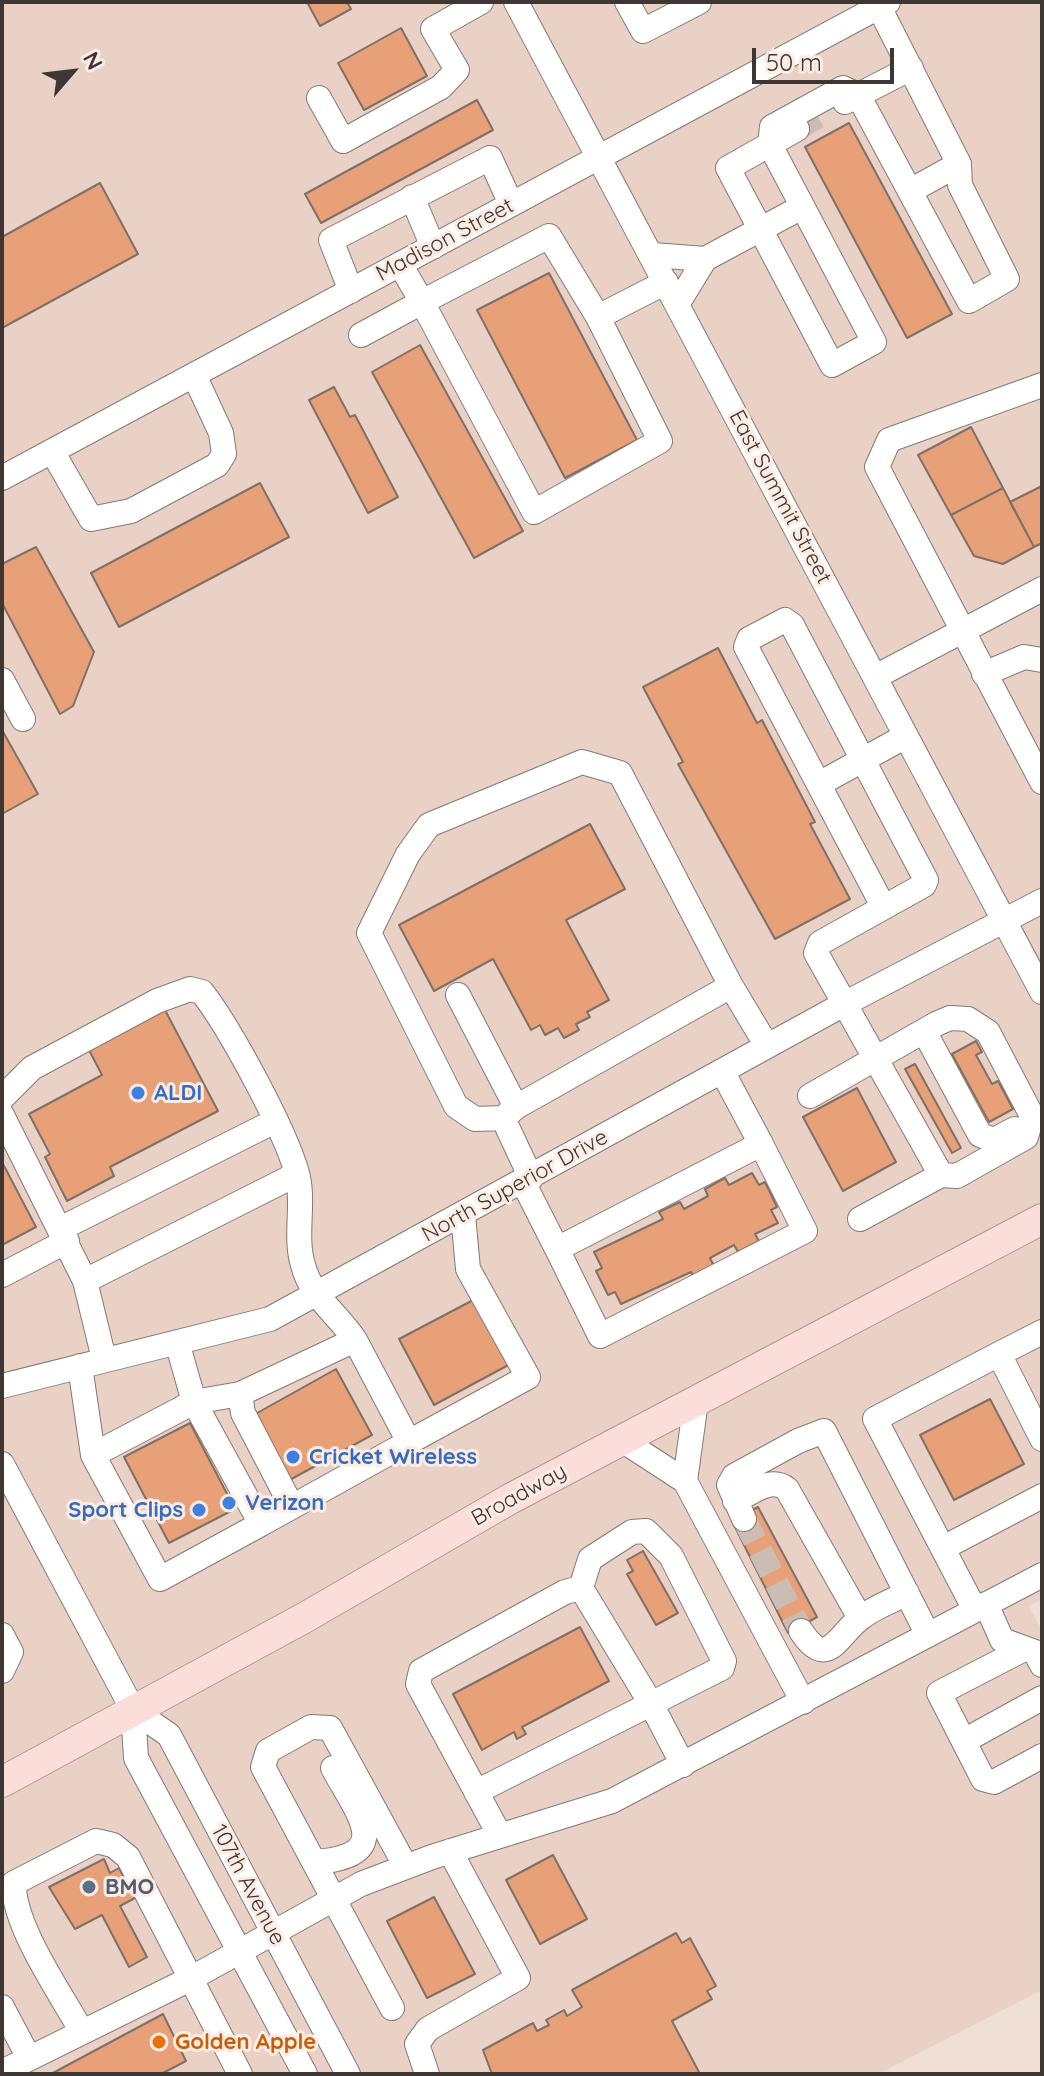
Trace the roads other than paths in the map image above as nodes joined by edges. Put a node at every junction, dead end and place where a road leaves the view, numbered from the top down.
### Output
1 (481, 2) edge
2 (516, 2) edge
3 (627, 2) edge
4 (699, 2) edge
5 (883, 4) edge
6 (911, 68) junction
7 (858, 95) junction
8 (319, 98) dead end
9 (819, 116) tunnel mouth
10 (797, 129) tunnel mouth
11 (770, 145) junction
12 (601, 157) junction
13 (959, 164) junction
14 (910, 191) junction
15 (412, 197) junction
16 (511, 204) junction
17 (802, 207) junction
18 (760, 230) junction
19 (433, 247) junction
20 (653, 255) junction
21 (705, 259) junction
22 (400, 264) junction
23 (351, 291) junction
24 (672, 292) junction
25 (422, 302) junction
26 (598, 317) junction
27 (361, 335) dead end
28 (194, 375) junction
29 (1042, 385) edge
30 (52, 451) junction
31 (2, 478) edge
32 (1042, 589) edge
33 (961, 631) junction
34 (1042, 660) edge
35 (984, 674) junction
36 (875, 677) junction
37 (2, 680) edge
38 (23, 719) dead end
39 (906, 736) junction
40 (863, 760) junction
41 (1042, 781) edge
42 (819, 784) junction
43 (1042, 901) edge
44 (883, 906) junction
45 (1004, 921) junction
46 (731, 986) junction
47 (1042, 992) edge
48 (458, 995) dead end
49 (844, 1004) junction
50 (918, 1035) junction
51 (767, 1046) junction
52 (998, 1051) junction
53 (878, 1058) junction
54 (722, 1071) junction
55 (810, 1096) dead end
56 (2, 1098) edge
57 (509, 1112) junction
58 (2, 1115) edge
59 (275, 1121) junction
60 (761, 1144) junction
61 (979, 1164) junction
62 (297, 1174) junction
63 (941, 1175) junction
64 (527, 1180) junction
65 (463, 1215) junction
66 (860, 1219) dead end
67 (1042, 1219) edge
68 (64, 1235) junction
69 (557, 1249) junction
70 (2, 1275) edge
71 (85, 1281) junction
72 (315, 1295) junction
73 (1042, 1332) edge
74 (355, 1340) junction
75 (177, 1342) junction
76 (999, 1354) junction
77 (104, 1359) junction
78 (80, 1366) junction
79 (2, 1386) edge
80 (240, 1394) junction
81 (696, 1401) junction
82 (194, 1402) junction
83 (1042, 1439) edge
84 (622, 1440) junction
85 (409, 1442) junction
86 (93, 1455) junction
87 (2, 1464) edge
88 (685, 1481) junction
89 (1042, 1496) edge
90 (292, 1507) junction
91 (261, 1524) junction
92 (943, 1548) junction
93 (1042, 1575) edge
94 (581, 1588) junction
95 (907, 1593) junction
96 (980, 1607) junction
97 (860, 1618) junction
98 (801, 1631) tunnel mouth
99 (2, 1635) edge
100 (928, 1635) junction
101 (1033, 1657) edge
102 (2, 1671) edge
103 (1042, 1698) edge
104 (650, 1702) junction
105 (803, 1702) junction
106 (133, 1710) junction
107 (311, 1727) junction
108 (964, 1741) junction
109 (1042, 1756) edge
110 (683, 1765) junction
111 (2, 1782) edge
112 (476, 1792) junction
113 (499, 1834) junction
114 (450, 1851) junction
115 (316, 1862) junction
116 (406, 1867) junction
117 (335, 1897) junction
118 (274, 1932) junction
119 (239, 1952) junction
120 (190, 1979) junction
121 (392, 2008) dead end
122 (4, 2017) edge
123 (82, 2032) junction
124 (29, 2058) junction
125 (2, 2072) edge
126 (240, 2074) edge
127 (305, 2074) edge
128 (348, 2074) edge
129 (427, 2074) edge

1 - 8 street
2 - 12 street, East Summit Street
3 - 4 street
5 - 6 street
5 - 12 street, Madison Street
6 - 7 street
6 - 13 street
7 - 9 street
7 - 11 street
7 - 14 street
10 - 11 street
11 - 17 street
11 - 18 street
12 - 16 street, Madison Street
12 - 20 street, East Summit Street
13 - 14 street
13 - 14 street
15 - 16 street
15 - 19 street
15 - 23 street
16 - 19 street, Madison Street
17 - 18 street
17 - 18 street
18 - 21 street
19 - 22 street, Madison Street
20 - 21 street
20 - 24 street, East Summit Street
21 - 24 street
22 - 23 street, Madison Street
22 - 25 street
23 - 28 street, Madison Street
24 - 26 street
24 - 36 street, East Summit Street
25 - 26 street
25 - 26 street
25 - 27 street
28 - 30 street, Madison Street
28 - 30 street
29 - 33 street
30 - 31 street, Madison Street
32 - 33 street
33 - 35 street
33 - 36 street
34 - 35 street
35 - 41 street
36 - 39 street, East Summit Street
37 - 38 street
39 - 40 street
39 - 45 street, East Summit Street
40 - 42 street
40 - 42 street
40 - 44 street
42 - 44 street
43 - 45 street, North Superior Drive
44 - 49 street
45 - 47 street, East Summit Street
45 - 49 street, North Superior Drive
46 - 51 street
46 - 57 street
46 - 57 street
48 - 57 street
49 - 51 street, North Superior Drive
49 - 53 street
50 - 52 street
50 - 52 street
50 - 53 street
50 - 61 street
51 - 54 street, North Superior Drive
52 - 61 street
53 - 55 street
53 - 63 street
54 - 60 street
54 - 64 street, North Superior Drive
56 - 59 street
57 - 64 street
58 - 68 street
59 - 62 street
59 - 68 street
60 - 69 street
60 - 69 street
61 - 63 street
62 - 71 street
62 - 72 street
63 - 66 street
64 - 65 street, North Superior Drive
64 - 69 street
65 - 72 street, North Superior Drive
65 - 85 street
67 - 81 main road, Broadway
68 - 70 street
68 - 71 street
71 - 77 street
72 - 74 street
72 - 75 street, North Superior Drive
73 - 76 street
74 - 80 street
74 - 85 street
75 - 77 street, North Superior Drive
75 - 82 street
76 - 83 street
76 - 92 street
77 - 78 street, North Superior Drive
78 - 79 street, North Superior Drive
78 - 86 street
80 - 82 street
80 - 90 street
81 - 84 main road, Broadway
81 - 88 street
82 - 86 street
82 - 91 street
84 - 88 street
84 - 106 main road, Broadway
85 - 90 street
86 - 91 street
87 - 106 street, 107th Avenue
88 - 105 street
89 - 92 street
90 - 91 street
92 - 96 street
93 - 96 street
94 - 104 street
94 - 104 street
94 - 112 street
95 - 97 street
95 - 97 street
95 - 100 street
96 - 100 street
96 - 101 street
97 - 98 street
99 - 102 street
100 - 105 street
101 - 108 street
103 - 108 street
104 - 110 street
104 - 112 street
105 - 110 street
106 - 111 main road, Broadway
106 - 118 street, 107th Avenue
106 - 119 street, 107th Avenue
107 - 115 street
107 - 115 street
107 - 116 street
108 - 109 street
110 - 113 street
112 - 113 street
113 - 114 street
114 - 116 street
114 - 129 street
115 - 117 street
116 - 117 street
117 - 118 street
117 - 121 street
118 - 119 street
118 - 128 street, 107th Avenue
119 - 120 street
119 - 127 street, 107th Avenue
120 - 123 street
120 - 123 street
120 - 126 street
122 - 124 street
123 - 124 street
124 - 125 street

